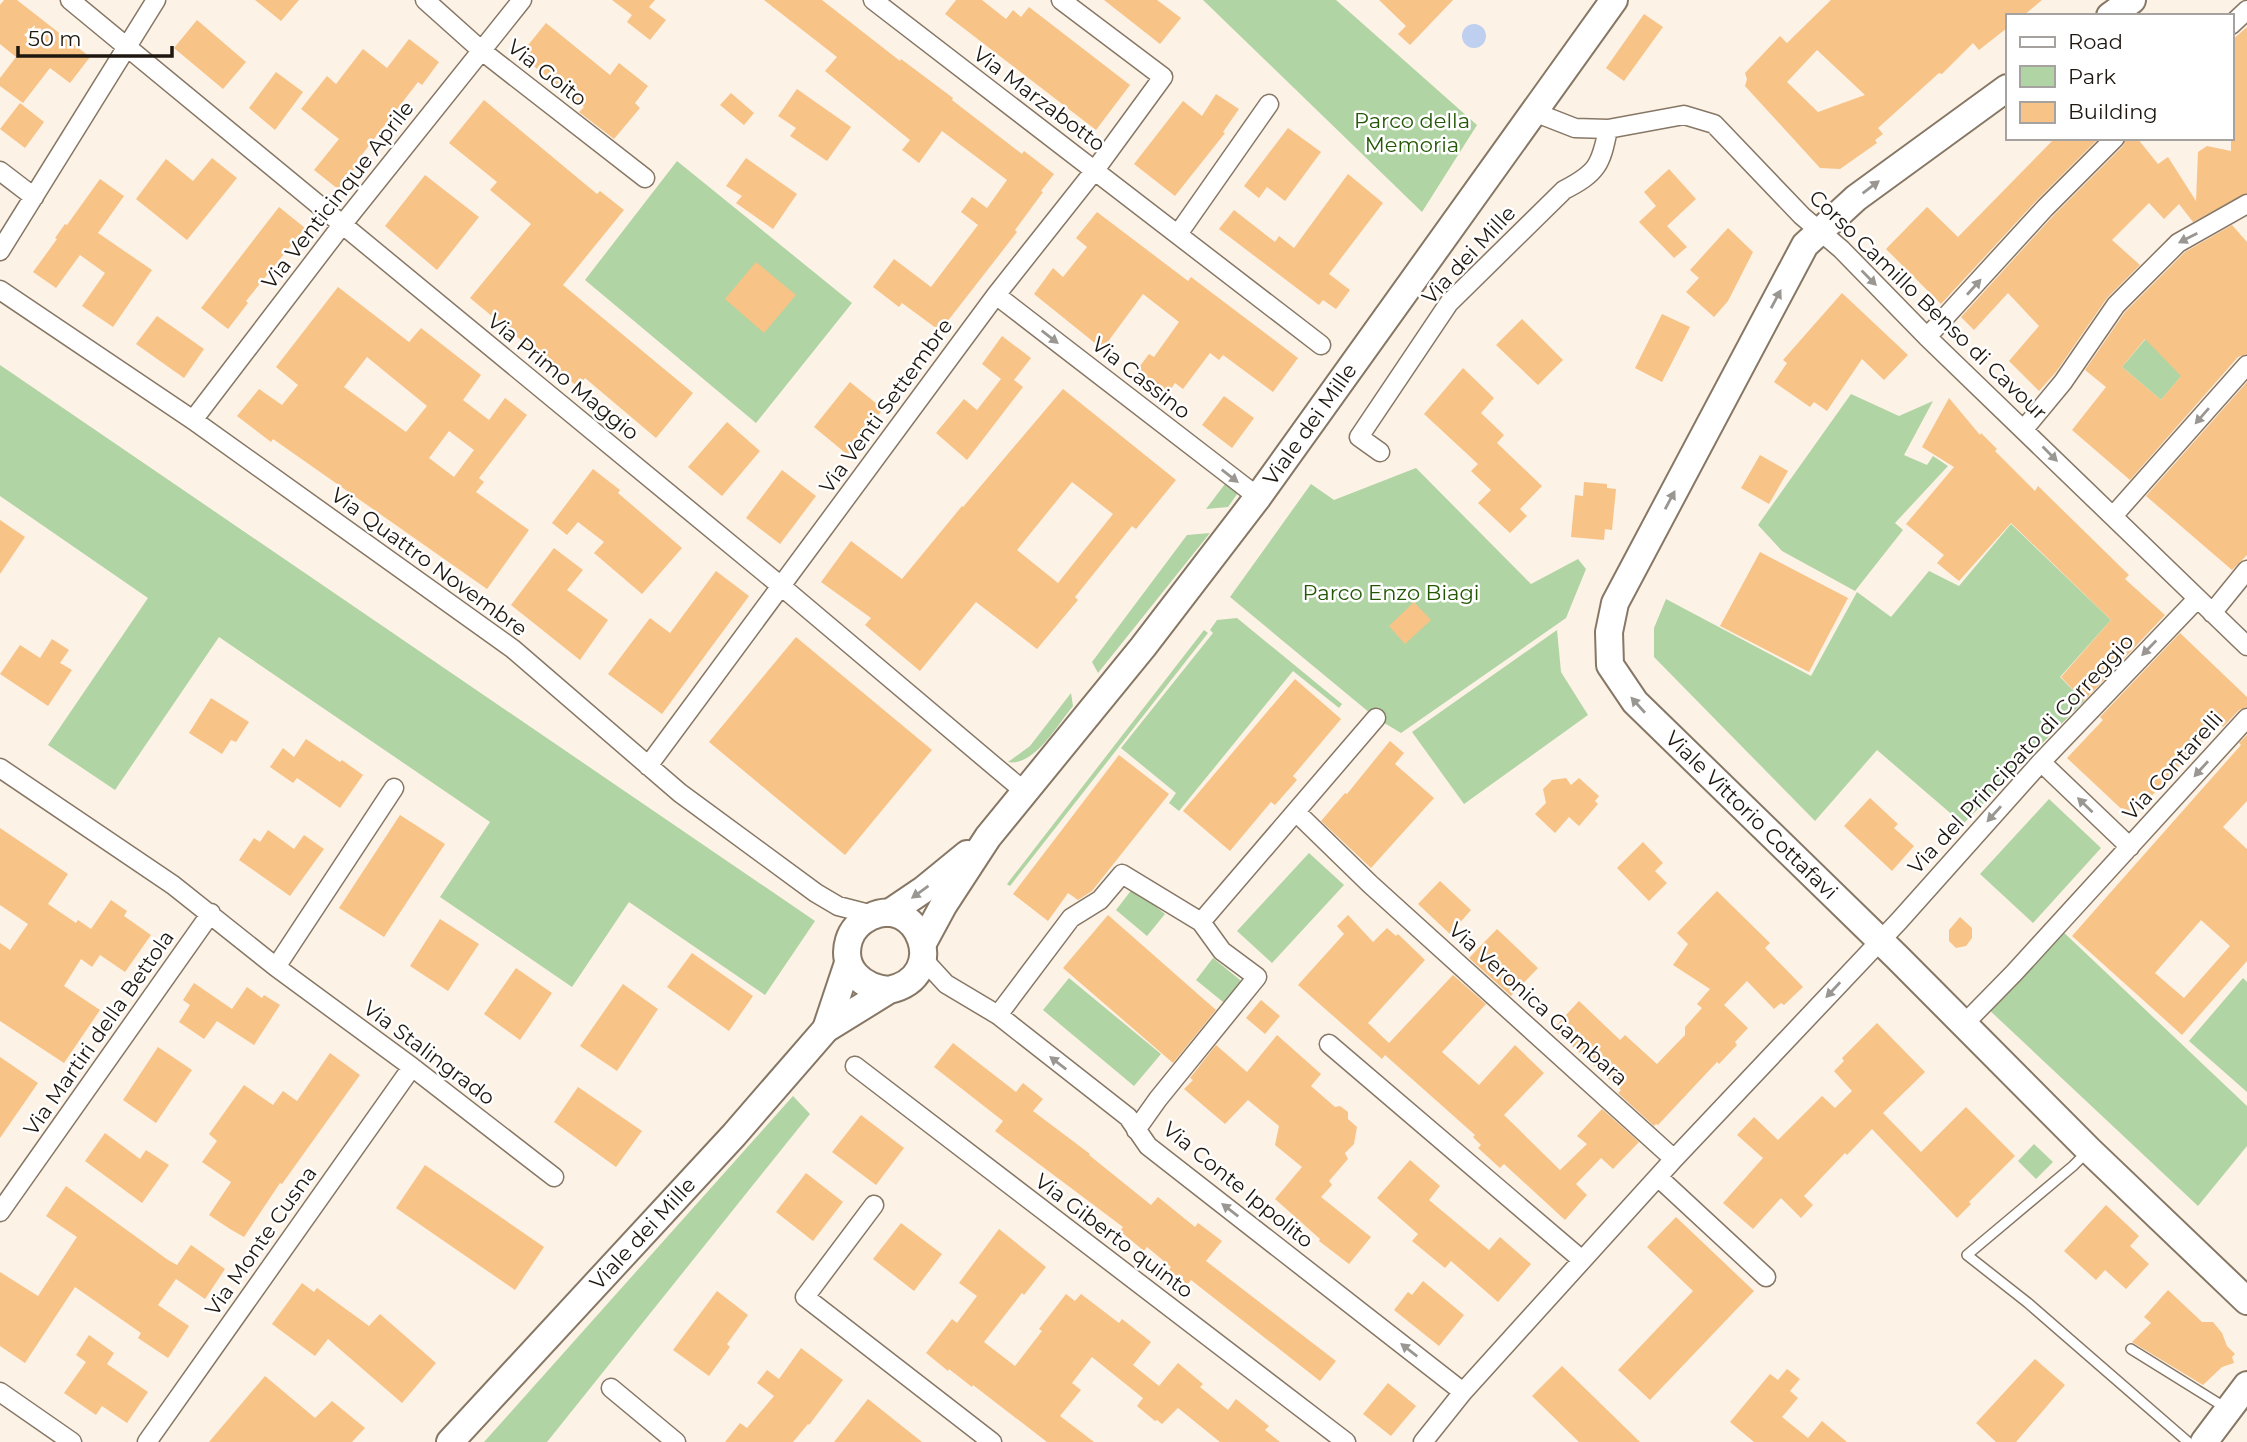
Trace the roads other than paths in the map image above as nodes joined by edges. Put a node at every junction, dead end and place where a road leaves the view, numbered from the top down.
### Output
1 (70, 0) edge
2 (156, 0) edge
3 (425, 0) edge
4 (522, 0) edge
5 (873, 0) edge
6 (1062, 0) edge
7 (1614, 0) edge
8 (2132, 0) edge
9 (2247, 10) edge
10 (2113, 14) edge
11 (2233, 23) edge
12 (127, 47) junction
13 (482, 51) junction
14 (2006, 89) edge
15 (1269, 104) dead end
16 (1534, 112) junction
17 (1608, 129) junction
18 (2113, 140) edge
19 (0, 170) edge
20 (1095, 170) junction
21 (645, 178) dead end
22 (34, 197) junction
23 (2246, 209) edge
24 (342, 225) junction
25 (1820, 231) junction
26 (1178, 234) junction
27 (0, 251) edge
28 (0, 290) edge
29 (996, 295) junction
30 (1927, 337) junction
31 (1321, 345) dead end
32 (2247, 365) edge
33 (193, 420) junction
34 (2024, 429) junction
35 (1380, 452) dead end
36 (1258, 497) junction
37 (2113, 516) junction
38 (2247, 570) edge
39 (781, 586) junction
40 (2197, 599) junction
41 (2212, 613) junction
42 (2247, 646) edge
43 (1376, 718) dead end
44 (2247, 718) edge
45 (2041, 762) junction
46 (648, 765) junction
47 (0, 768) edge
48 (394, 788) dead end
49 (1025, 792) junction
50 (1296, 812) junction
51 (988, 837) junction
52 (2130, 847) junction
53 (816, 893) junction
54 (211, 913) junction
55 (881, 914) junction
56 (1201, 922) junction
57 (1880, 941) junction
58 (849, 951) junction
59 (923, 951) junction
60 (276, 967) junction
61 (889, 990) junction
62 (998, 1015) junction
63 (1964, 1024) junction
64 (826, 1029) junction
65 (1329, 1044) dead end
66 (855, 1066) dead end
67 (412, 1067) junction
68 (1136, 1130) junction
69 (2089, 1150) junction
70 (1674, 1159) junction
71 (554, 1177) dead end
72 (1658, 1177) junction
73 (874, 1205) dead end
74 (0, 1212) edge
75 (1582, 1261) junction
76 (1766, 1277) dead end
77 (2247, 1301) edge
78 (2131, 1349) dead end
79 (2247, 1385) edge
80 (611, 1388) dead end
81 (0, 1392) edge
82 (1463, 1392) junction
83 (2228, 1409) junction
84 (452, 1440) edge
85 (72, 1442) edge
86 (146, 1442) edge
87 (676, 1442) edge
88 (992, 1442) edge
89 (1346, 1442) edge
90 (1423, 1442) edge
91 (2188, 1442) edge
92 (2204, 1442) edge

1 - 12 street, Via Primo Maggio
2 - 12 street
3 - 13 street, Via Goito
4 - 13 street, Via Venticinque Aprile
5 - 20 street, Via Marzabotto
6 - 20 street, Via Venti Settembre
7 - 16 main road, Viale dei Mille
8 - 10 main road
9 - 11 street
12 - 22 street
12 - 24 street, Via Primo Maggio
13 - 21 street, Via Goito
13 - 24 street, Via Venticinque Aprile
25 -> 14 main road, Viale Vittorio Cottafavi
15 - 26 street
16 - 17 street, Corso Camillo Benso di Cavour
16 - 36 main road, Viale dei Mille
17 - 25 street, Corso Camillo Benso di Cavour
17 - 35 street, Via dei Mille
30 -> 18 street
19 - 22 street
20 - 26 street, Via Marzabotto
20 - 29 street, Via Venti Settembre
22 - 27 street
23 -> 34 street
24 - 33 street, Via Venticinque Aprile
24 - 39 street, Via Primo Maggio
25 -> 30 street, Corso Camillo Benso di Cavour
57 -> 25 main road, Viale Vittorio Cottafavi
26 - 31 street, Via Marzabotto
28 - 33 street, Via Quattro Novembre
29 -> 36 street, Via Cassino
29 - 39 street, Via Venti Settembre
30 - 34 street, Corso Camillo Benso di Cavour
32 -> 37 street
33 - 46 street, Via Quattro Novembre
34 -> 37 street, Corso Camillo Benso di Cavour
36 - 49 main road, Viale dei Mille
37 - 40 street, Corso Camillo Benso di Cavour
38 - 41 street
39 - 46 street, Via Venti Settembre
39 - 49 street, Via Primo Maggio
40 - 41 street, Corso Camillo Benso di Cavour
40 -> 45 street, Via del Principato di Correggio
41 - 42 street, Corso Camillo Benso di Cavour
43 - 50 street
44 -> 52 street, Via Contarelli
52 -> 45 street, Via Contarelli
45 -> 57 street, Via del Principato di Correggio
46 - 53 street, Via Quattro Novembre
47 - 54 street, Via Stalingrado
48 - 60 street
49 - 51 main road, Viale dei Mille
50 - 56 street
50 - 70 street, Via Veronica Gambara
51 -> 55 main road, Viale dei Mille
51 - 59 main road, Viale dei Mille
52 - 63 street
53 - 55 street, Via Quattro Novembre
53 - 58 street, Via Quattro Novembre
54 - 60 street, Via Stalingrado
54 - 74 street, Via Martiri della Bettola
55 - 58 main road, Viale dei Mille
55 - 59 main road
56 - 62 street
56 - 68 street
57 - 63 main road, Viale Vittorio Cottafavi
57 -> 70 street
58 - 61 main road
58 - 64 main road, Viale dei Mille
59 - 61 main road, Viale dei Mille
59 - 62 street, Via Conte Ippolito
60 - 67 street, Via Stalingrado
61 - 64 main road, Viale dei Mille
68 -> 62 street, Via Conte Ippolito
63 - 69 main road, Viale Vittorio Cottafavi
64 - 84 main road, Viale dei Mille
65 - 75 street
66 - 89 street, Via Giberto quinto
67 - 71 street, Via Stalingrado
67 - 86 street, Via Monte Cusna
82 -> 68 street, Via Conte Ippolito
69 - 77 main road, Viale Vittorio Cottafavi
69 - 91 lane
70 - 72 street
72 - 75 street
72 - 76 street
73 - 88 street
75 - 82 street
78 - 83 lane
79 - 83 main road
80 - 87 street
81 - 85 street
82 - 90 street
83 - 92 main road

